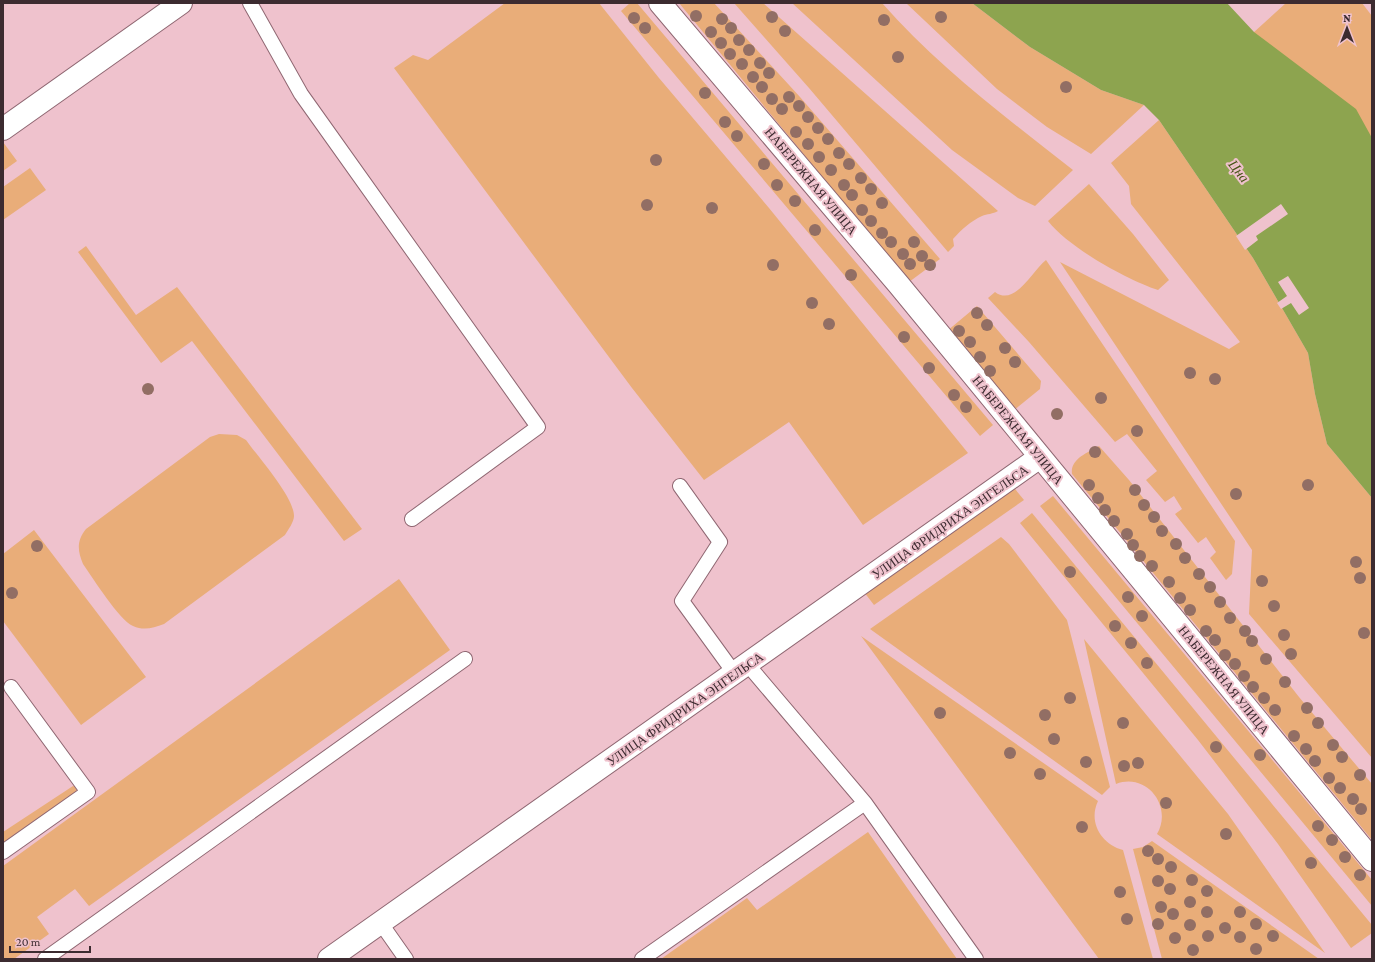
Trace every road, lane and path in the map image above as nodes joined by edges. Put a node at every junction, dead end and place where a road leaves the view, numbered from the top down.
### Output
1 (181, 3) edge
2 (250, 3) edge
3 (660, 3) edge
4 (3, 129) edge
5 (1040, 457) junction
6 (680, 486) dead end
7 (412, 519) dead end
8 (465, 659) dead end
9 (741, 670) junction
10 (11, 687) dead end
11 (865, 803) junction
12 (3, 852) edge
13 (1372, 860) edge
14 (380, 922) junction
15 (45, 959) edge
16 (329, 959) edge
17 (406, 959) edge
18 (642, 959) edge
19 (976, 959) edge

1 - 4 street
2 - 7 lane
3 - 5 street, НАБЕРЕЖНАЯ УЛИЦА
5 - 9 street, УЛИЦА ФРИДРИХА ЭНГЕЛЬСА
5 - 13 street, НАБЕРЕЖНАЯ УЛИЦА
6 - 9 lane
8 - 15 lane
9 - 11 lane
9 - 14 street, УЛИЦА ФРИДРИХА ЭНГЕЛЬСА
10 - 12 lane
11 - 18 lane
11 - 19 lane
14 - 16 street, УЛИЦА ФРИДРИХА ЭНГЕЛЬСА
14 - 17 lane

